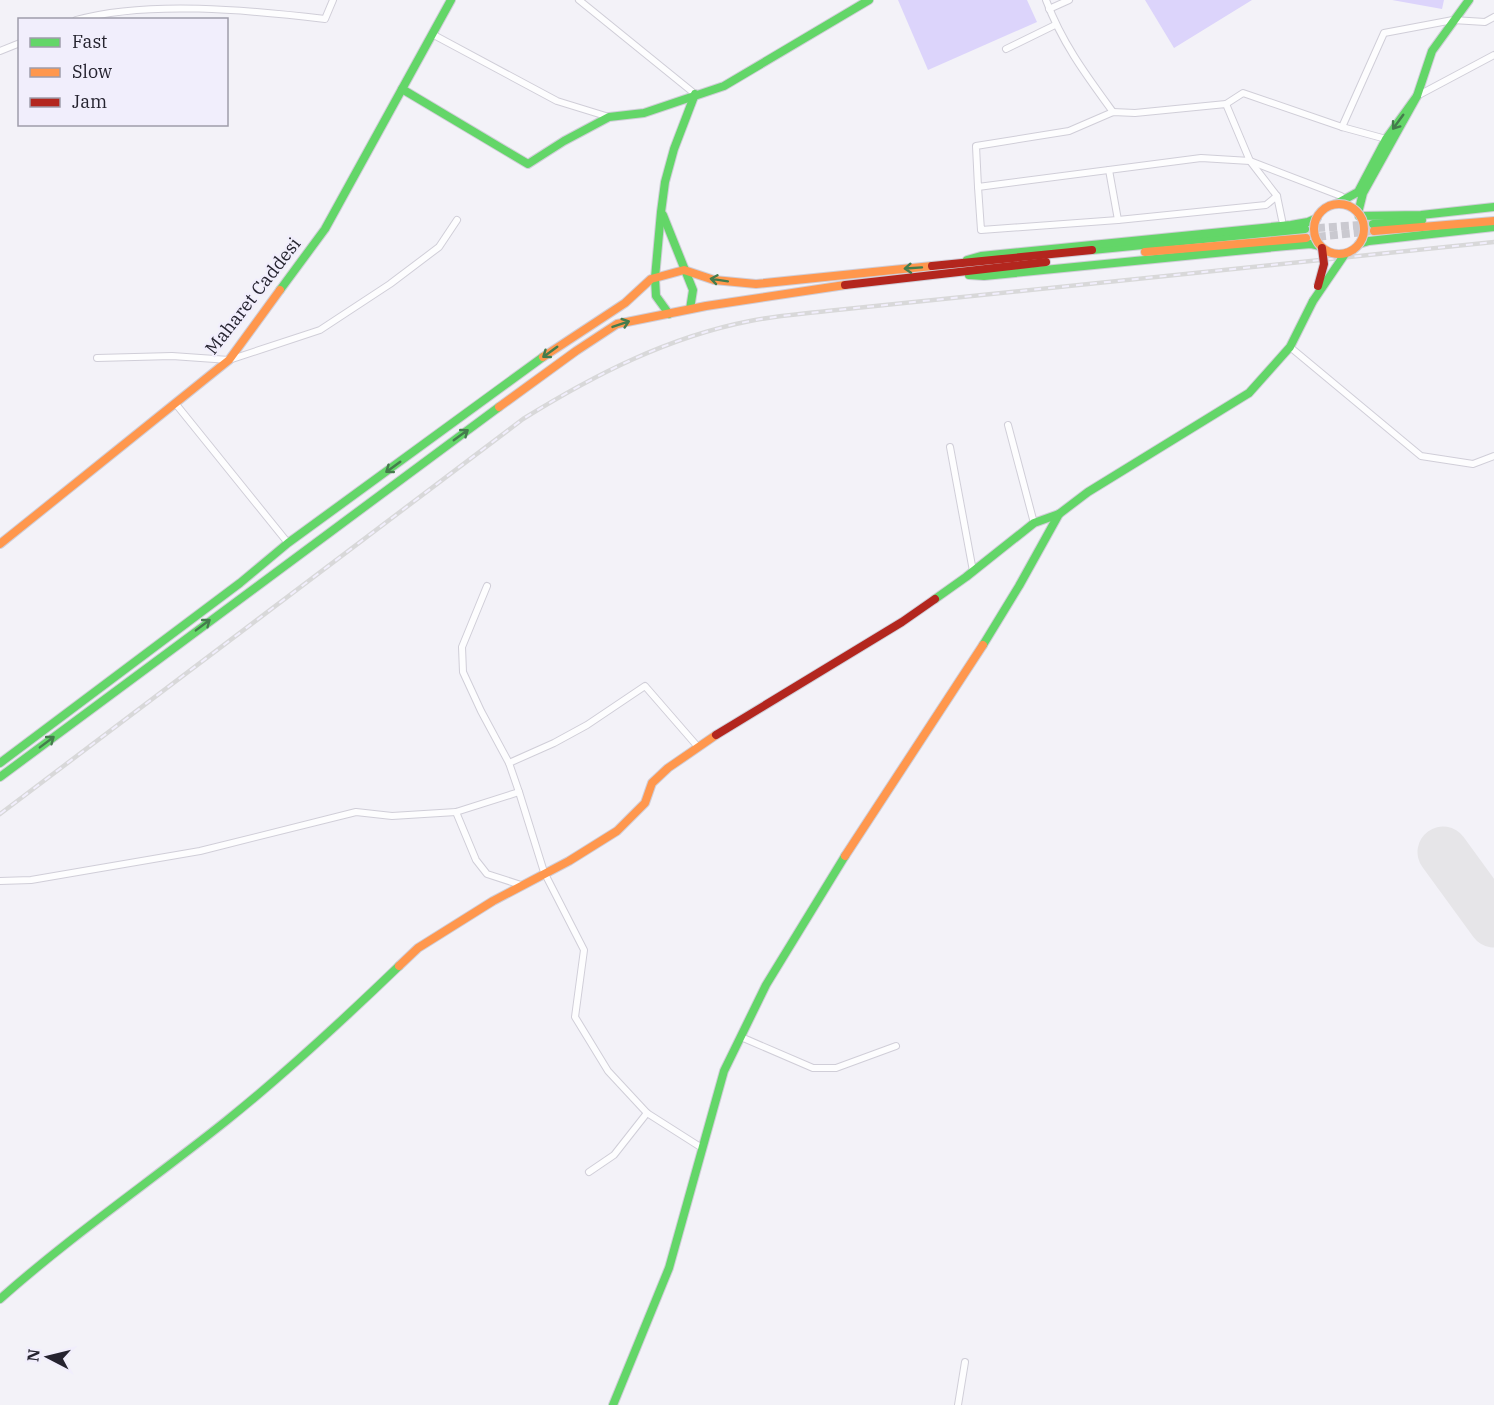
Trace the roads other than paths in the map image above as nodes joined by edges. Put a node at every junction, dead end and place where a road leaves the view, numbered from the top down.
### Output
1 (333, 0) edge
2 (451, 0) edge
3 (579, 0) edge
4 (869, 0) edge
5 (1046, 0) edge
6 (1069, 0) edge
7 (1469, 0) edge
8 (1049, 9) junction
9 (1494, 17) edge
10 (81, 18) edge
11 (1453, 20) junction
12 (1055, 25) junction
13 (432, 34) junction
14 (18, 44) edge
15 (1006, 49) dead end
16 (0, 51) edge
17 (1494, 55) edge
18 (402, 89) junction
19 (695, 94) junction
20 (1417, 96) junction
21 (1226, 104) junction
22 (1113, 112) junction
23 (609, 117) junction
24 (1342, 127) junction
25 (1386, 139) junction
26 (1381, 155) junction
27 (1250, 161) junction
28 (1109, 170) junction
29 (978, 187) junction
30 (1277, 196) junction
31 (1338, 200) junction
32 (1494, 207) edge
33 (661, 212) junction
34 (1494, 212) edge
35 (1359, 215) junction
36 (1317, 218) junction
37 (457, 220) dead end
38 (1118, 220) junction
39 (1282, 220) dead end
40 (1494, 221) edge
41 (1494, 227) edge
42 (1306, 234) tunnel mouth
43 (1359, 244) junction
44 (1321, 247) junction
45 (1345, 254) junction
46 (950, 269) junction
47 (684, 270) junction
48 (656, 278) junction
49 (1313, 301) junction
50 (690, 309) junction
51 (669, 314) junction
52 (1290, 347) junction
53 (97, 358) dead end
54 (229, 360) junction
55 (175, 403) junction
56 (1008, 426) dead end
57 (950, 447) dead end
58 (1494, 456) edge
59 (1059, 514) junction
60 (1034, 523) junction
61 (288, 543) junction
62 (0, 544) edge
63 (973, 571) junction
64 (487, 586) dead end
65 (698, 747) junction
66 (0, 763) edge
67 (509, 763) junction
68 (0, 777) edge
69 (519, 792) junction
70 (456, 812) junction
71 (544, 872) junction
72 (0, 881) edge
73 (521, 885) junction
74 (741, 1037) junction
75 (896, 1046) dead end
76 (647, 1113) junction
77 (702, 1148) junction
78 (589, 1172) dead end
79 (0, 1299) edge
80 (965, 1362) dead end
81 (612, 1405) edge
82 (958, 1405) edge

1 - 10 street
2 - 13 street, Maharet Caddesi
3 - 19 street
4 - 19 street
5 - 8 street
6 - 8 street
7 - 11 street
8 - 12 street
9 - 11 street
11 - 20 street
11 - 24 street
12 - 15 street
12 - 22 street
13 - 18 street, Maharet Caddesi
13 - 23 street
14 - 16 street
17 - 20 street
18 - 23 street
18 - 54 street, Maharet Caddesi
19 - 23 street
19 - 33 street
20 -> 25 street
20 - 26 street
21 - 22 street
21 - 24 street
21 - 27 street
22 - 29 street
24 - 25 street
25 - 26 street
26 - 31 street
26 - 35 street
27 - 28 street
27 - 30 street
27 - 31 street
28 - 29 street
28 - 38 street
29 - 38 street
30 - 38 street
30 - 39 street
31 - 35 street, bridge
31 - 36 street, bridge
32 - 35 street
33 - 47 street
33 - 48 street
34 - 40 street
35 - 43 street, bridge
36 - 44 street, bridge
36 - 46 street
37 - 54 street
41 - 43 street
42 - 46 street
43 - 45 street, bridge
44 - 45 street, bridge
44 - 46 street
44 - 49 street, bridge
45 - 49 street, bridge
46 -> 47 street
46 - 50 street
47 - 48 street
47 - 50 street
48 - 51 street
48 -> 61 street
49 - 52 street
50 - 51 street
68 -> 51 street
52 - 58 street
52 - 59 street
53 - 54 street
54 - 55 street, Maharet Caddesi
55 - 61 street
55 - 62 street, Maharet Caddesi
56 - 60 street
57 - 63 street
59 - 60 street
59 - 74 street
60 - 63 street
61 - 66 street
63 - 65 street
64 - 67 street
65 - 67 street
65 - 71 street
67 - 69 street
69 - 70 street
69 - 71 street
70 - 72 street
70 - 73 street
71 - 73 street
71 - 76 street
73 - 79 street
74 - 75 street
74 - 77 street
76 - 77 street
76 - 78 street
77 - 81 street
80 - 82 street

